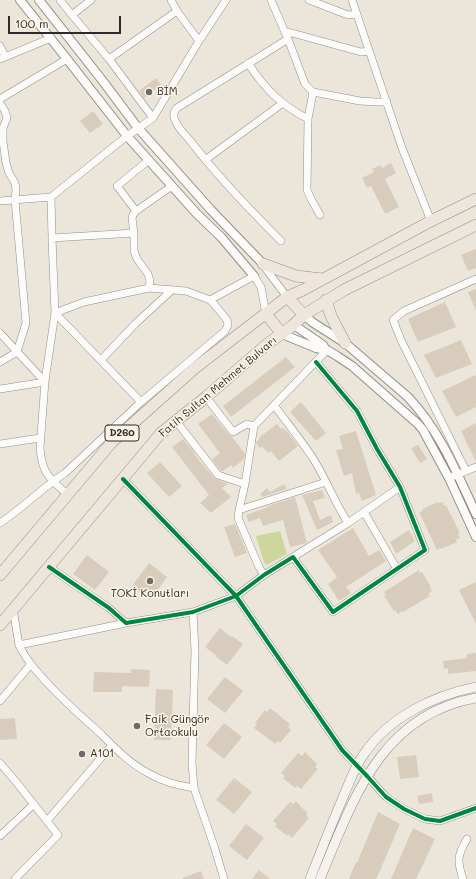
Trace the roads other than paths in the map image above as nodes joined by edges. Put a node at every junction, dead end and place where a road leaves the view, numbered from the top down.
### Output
1 (20, 0) edge
2 (39, 0) edge
3 (60, 0) edge
4 (91, 0) edge
5 (171, 0) edge
6 (226, 0) edge
7 (271, 0) edge
8 (309, 0) edge
9 (352, 0) edge
10 (177, 11) junction
11 (356, 14) junction
12 (72, 15) junction
13 (286, 35) junction
14 (51, 38) junction
15 (199, 41) junction
16 (0, 46) edge
17 (370, 51) junction
18 (3, 58) edge
19 (67, 58) junction
20 (109, 59) junction
21 (248, 63) junction
22 (313, 92) junction
23 (0, 99) edge
24 (387, 102) junction
25 (0, 103) edge
26 (282, 103) junction
27 (153, 118) junction
28 (308, 119) junction
29 (138, 128) junction
30 (127, 136) junction
31 (149, 160) junction
32 (205, 160) junction
33 (172, 186) junction
34 (50, 198) junction
35 (15, 200) junction
36 (476, 200) edge
37 (0, 201) edge
38 (136, 211) junction
39 (320, 215) dead end
40 (431, 221) junction
41 (476, 225) edge
42 (134, 233) junction
43 (52, 238) junction
44 (281, 241) dead end
45 (263, 264) junction
46 (254, 276) junction
47 (476, 278) edge
48 (322, 279) junction
49 (148, 288) junction
50 (172, 290) junction
51 (287, 297) junction
52 (210, 300) junction
53 (326, 300) junction
54 (55, 313) junction
55 (266, 314) junction
56 (304, 316) junction
57 (294, 325) junction
58 (0, 333) edge
59 (282, 334) junction
60 (345, 343) junction
61 (327, 350) junction
62 (17, 352) junction
63 (337, 356) junction
64 (101, 360) junction
65 (0, 362) edge
66 (316, 362) junction
67 (45, 382) junction
68 (0, 389) edge
69 (206, 397) junction
70 (141, 402) junction
71 (274, 405) junction
72 (176, 421) junction
73 (254, 426) junction
74 (40, 438) junction
75 (0, 444) edge
76 (476, 467) edge
77 (466, 471) junction
78 (458, 474) junction
79 (449, 478) junction
80 (123, 479) junction
81 (53, 482) junction
82 (326, 482) junction
83 (245, 484) junction
84 (400, 487) junction
85 (68, 495) junction
86 (239, 510) junction
87 (364, 512) junction
88 (476, 514) edge
89 (0, 523) edge
90 (348, 523) junction
91 (476, 537) edge
92 (294, 557) junction
93 (49, 567) junction
94 (397, 569) junction
95 (264, 574) junction
96 (0, 575) edge
97 (236, 596) junction
98 (13, 609) junction
99 (193, 612) junction
100 (126, 623) junction
101 (0, 625) edge
102 (18, 645) junction
103 (31, 664) junction
104 (476, 687) edge
105 (476, 698) edge
106 (0, 701) edge
107 (112, 745) junction
108 (0, 763) edge
109 (357, 765) junction
110 (367, 776) junction
111 (194, 788) junction
112 (34, 804) junction
113 (476, 808) edge
114 (47, 821) junction
115 (0, 836) edge
116 (467, 839) dead end
117 (15, 879) edge
118 (224, 879) edge
119 (310, 879) edge
120 (320, 879) edge
121 (463, 879) edge

1 - 14 street
2 - 29 street
3 - 12 street
4 - 12 street
5 - 10 street
6 - 15 street
7 - 13 street
8 - 11 street
9 - 11 street
10 - 15 street
10 - 20 street
11 - 17 street
12 - 20 street
13 - 17 street
13 - 21 street
13 - 22 street
14 - 18 street
14 - 19 street
15 - 27 street
16 - 18 street
17 - 24 street
19 - 23 street
19 - 30 street
20 - 27 street
21 - 26 street
21 - 32 street
22 - 24 street
22 - 28 street
24 - 40 street
25 - 35 street
26 - 28 street
26 - 32 street
27 - 29 street
28 - 39 street
29 - 30 street
29 - 45 street
30 - 31 street
30 - 34 street
31 - 33 street
31 - 38 street
32 - 44 street
33 - 38 street
33 - 46 street
34 - 35 street
34 - 43 street
35 - 37 street
35 - 62 street
36 - 40 highway, D260
38 - 42 street
40 - 48 highway, D260
41 - 53 highway, D260
42 - 43 street
42 - 49 street
43 - 54 street
45 - 48 highway
45 - 51 street
46 - 52 street
46 - 55 street
47 - 77 street
48 - 51 highway, D260
49 - 50 street
49 - 54 street
50 - 52 street
50 - 64 street
51 - 55 highway, D260
51 - 56 highway
52 - 70 street
53 - 56 highway, D260
53 - 60 highway
54 - 64 street
54 - 67 street
55 - 59 highway
55 - 85 highway, D260
56 - 57 highway, D260
56 - 60 street
57 - 59 highway, D260
57 - 61 street
58 - 62 street
59 - 61 street
59 - 69 highway, Fatih Sultan Mehmet Bulvarı / D260
60 - 63 street
60 - 78 street
61 - 63 street
61 - 66 street
62 - 65 street
62 - 67 street
63 - 79 street
64 - 70 street
66 - 71 street
66 - 84 street
67 - 68 street
67 - 74 street
69 - 72 highway, Fatih Sultan Mehmet Bulvarı / D260
69 - 73 street
70 - 81 street
71 - 73 street
71 - 82 street
72 - 80 highway, Fatih Sultan Mehmet Bulvarı / D260
72 - 83 street
73 - 83 street
74 - 75 street
74 - 81 street
76 - 77 street
77 - 78 street
78 - 79 street
78 - 88 street
79 - 91 street
80 - 93 highway, Fatih Sultan Mehmet Bulvarı / D260
80 - 97 street
81 - 85 street
81 - 89 street
82 - 86 street
82 - 90 street
83 - 86 street
84 - 87 street
84 - 94 street
85 - 96 highway, D260
86 - 95 street
87 - 90 street
87 - 94 street
90 - 92 street
92 - 94 street
92 - 95 street
93 - 98 highway, Fatih Sultan Mehmet Bulvarı / D260
93 - 100 street
95 - 97 street
97 - 99 street
97 - 109 street
98 - 101 highway, Fatih Sultan Mehmet Bulvarı / D260
98 - 102 street
99 - 100 street
99 - 111 street
100 - 102 street
102 - 103 street
103 - 106 street
103 - 107 street
104 - 109 main road
105 - 110 main road
107 - 111 street
107 - 114 street
108 - 112 street
109 - 110 street
109 - 119 main road
110 - 113 street
110 - 120 main road
111 - 118 street
112 - 114 street
112 - 115 street
114 - 117 street
116 - 121 street

